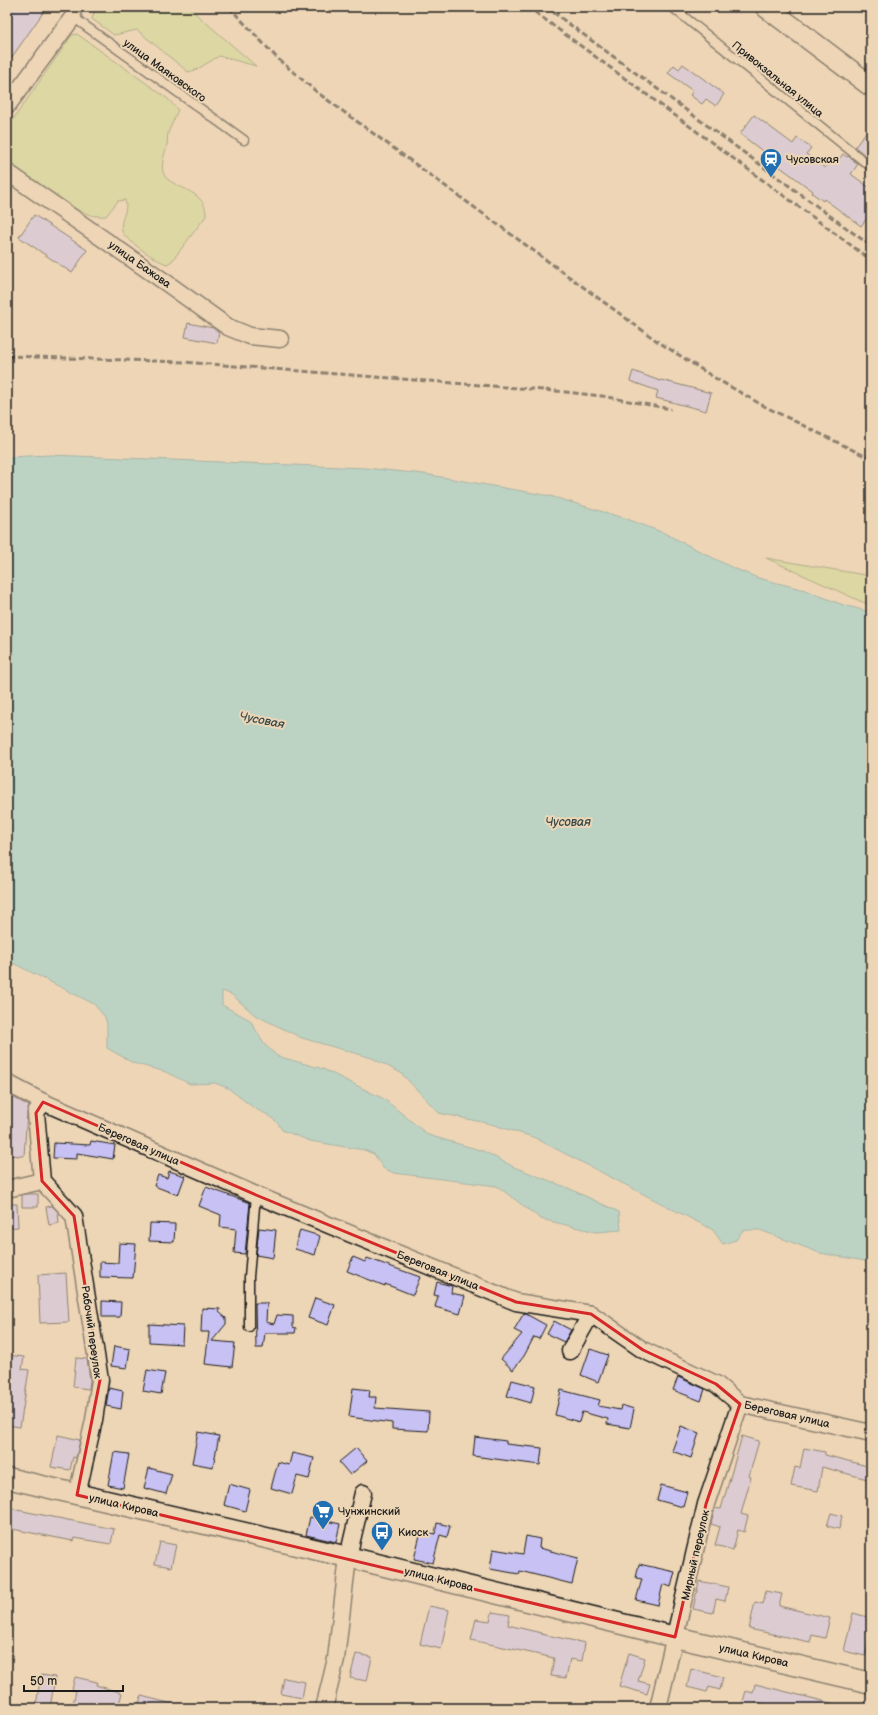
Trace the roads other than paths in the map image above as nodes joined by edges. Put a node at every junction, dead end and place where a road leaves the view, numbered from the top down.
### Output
1 (672, 7) edge
2 (766, 7) edge
3 (73, 17) joint
4 (871, 86) edge
5 (7, 106) edge
6 (244, 140) dead end
7 (871, 167) edge
8 (7, 172) edge
9 (280, 339) dead end
10 (7, 1083) edge
11 (43, 1102) junction
12 (42, 1180) junction
13 (7, 1189) edge
14 (256, 1195) junction
15 (591, 1314) junction
16 (249, 1327) dead end
17 (570, 1351) dead end
18 (740, 1404) junction
19 (871, 1433) edge
20 (7, 1478) edge
21 (363, 1493) dead end
22 (77, 1495) junction
23 (348, 1557) junction
24 (675, 1637) junction
25 (871, 1682) edge
26 (324, 1708) edge
27 (658, 1708) edge

1 - 7 lane, Привокзальная улица
2 - 4 street
3 - 5 street
3 - 6 lane, улица Маяковского
8 - 9 street, улица Бажова
10 - 11 street, Береговая улица
11 - 12 street
11 - 14 street, Береговая улица
12 - 13 street
12 - 22 street, Рабочий переулок
14 - 15 street, Береговая улица
14 - 16 lane
15 - 17 street
15 - 18 street, Береговая улица
18 - 19 street, Береговая улица
18 - 24 street, Мирный переулок
20 - 22 street, улица Кирова
21 - 23 street
22 - 23 street, улица Кирова
23 - 24 street, улица Кирова
23 - 26 street
24 - 25 street, улица Кирова
24 - 27 street, Мирный переулок

